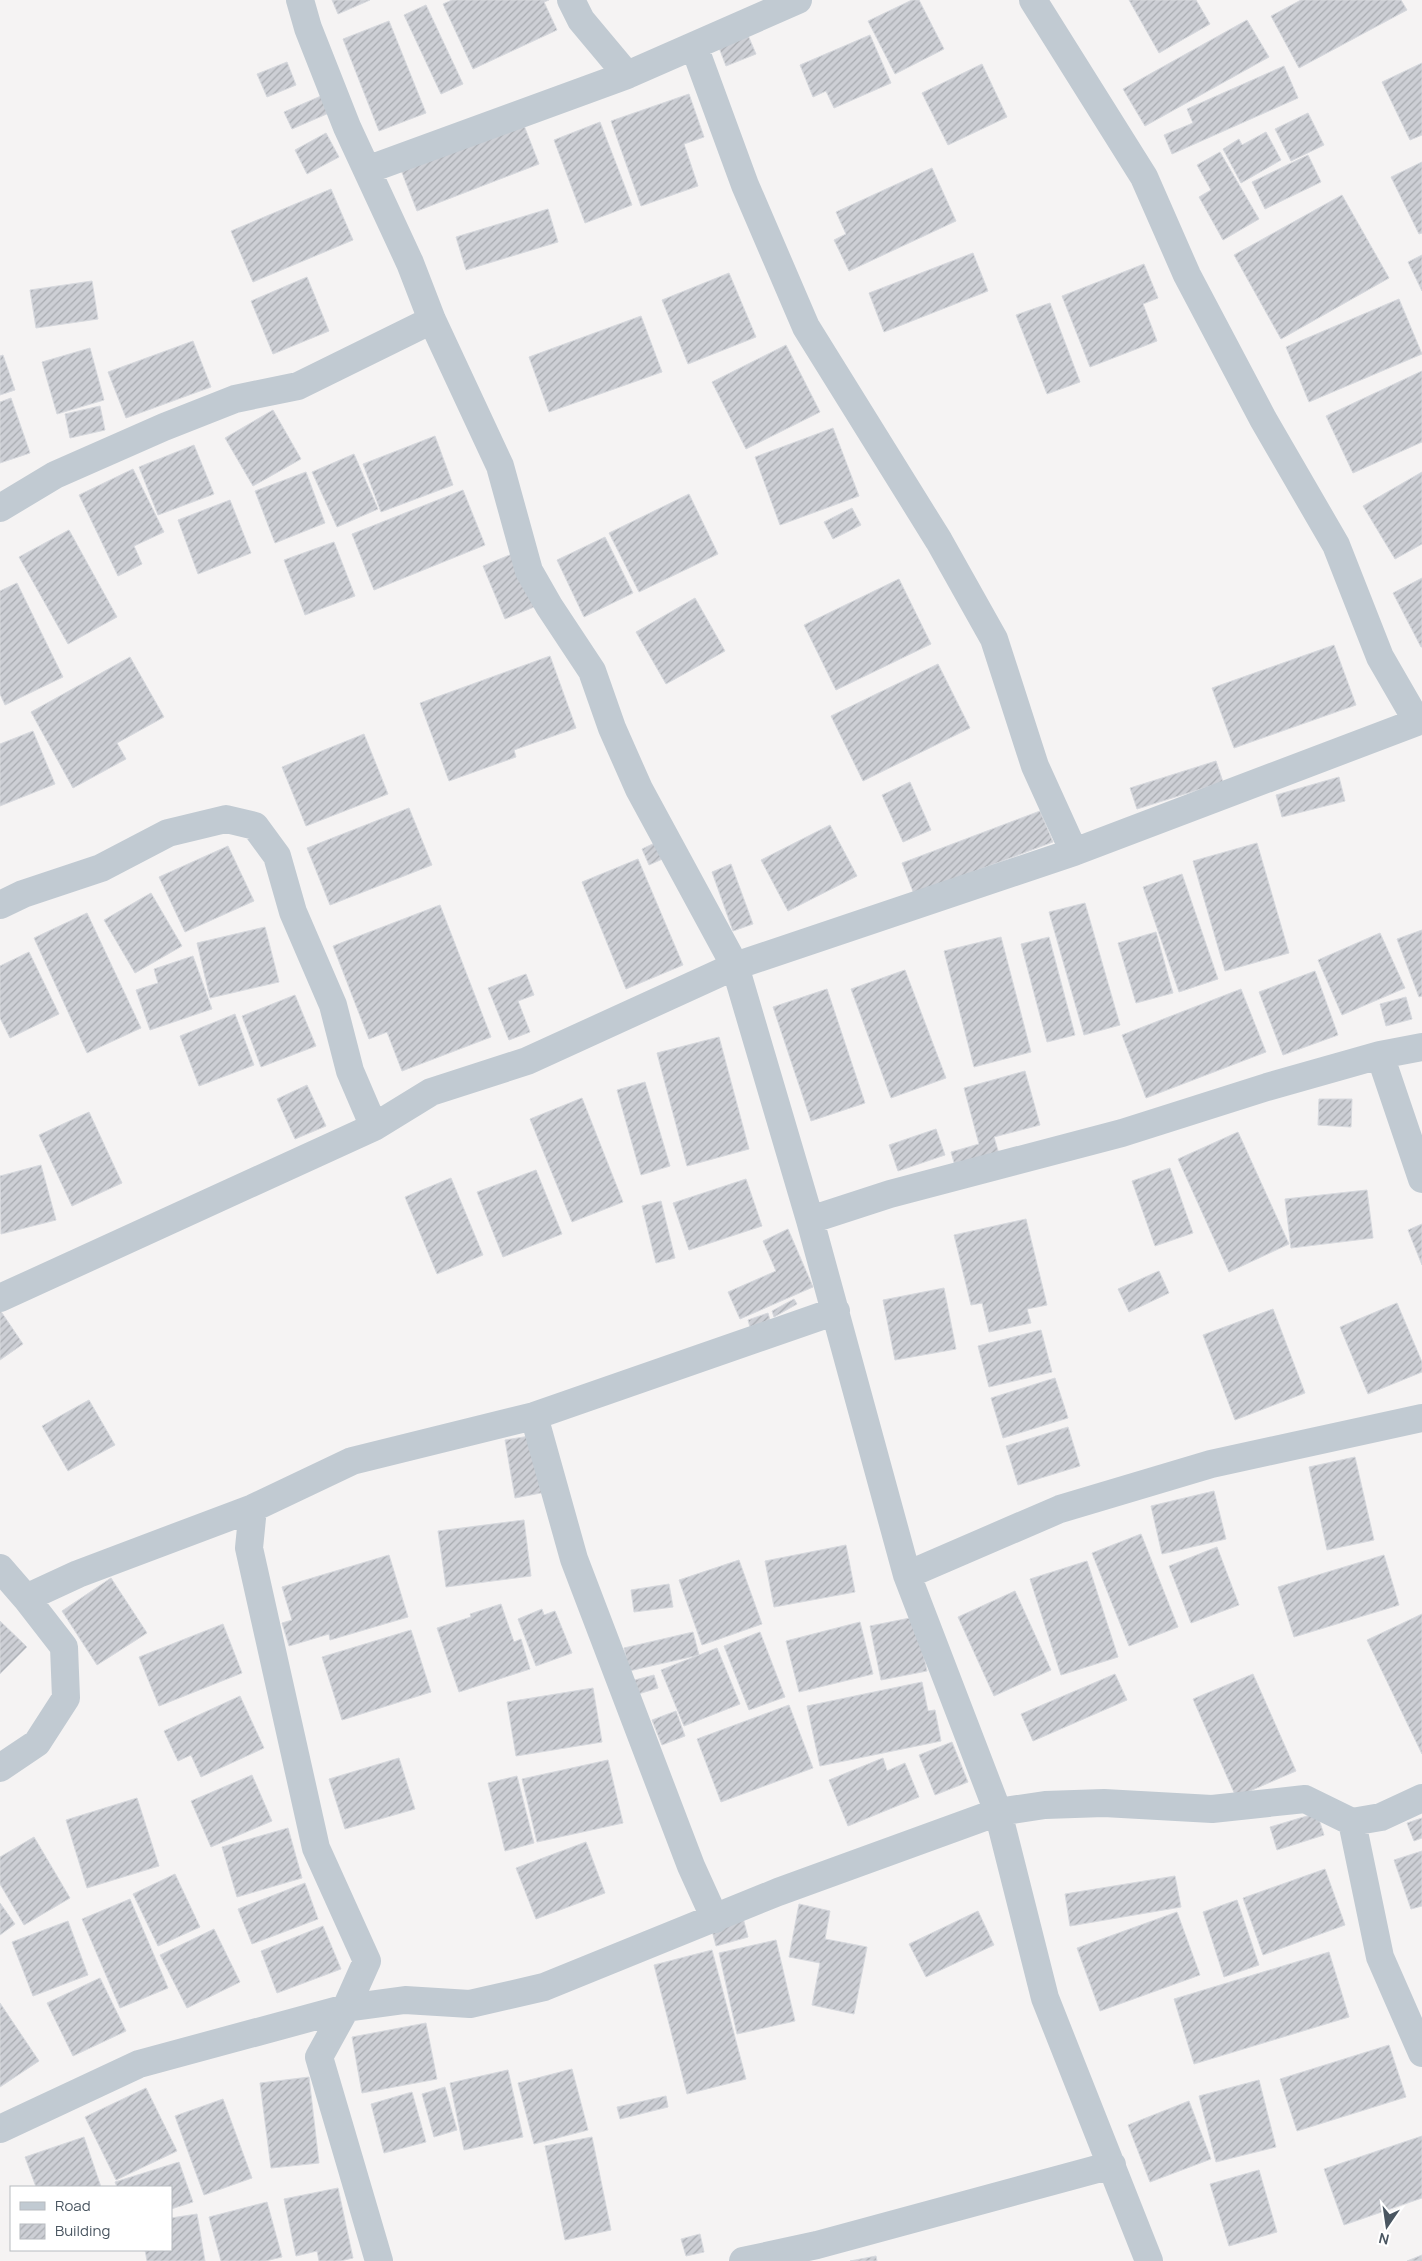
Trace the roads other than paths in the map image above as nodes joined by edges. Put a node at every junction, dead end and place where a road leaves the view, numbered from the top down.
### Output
1 (300, 0) edge
2 (571, 0) edge
3 (798, 0) edge
4 (1033, 0) edge
5 (694, 46) junction
6 (627, 75) junction
7 (366, 170) junction
8 (432, 320) junction
9 (0, 508) edge
10 (1420, 720) edge
11 (1074, 852) junction
12 (0, 905) edge
13 (735, 966) junction
14 (1422, 1047) edge
15 (1380, 1055) junction
16 (374, 1127) junction
17 (1422, 1179) edge
18 (810, 1220) junction
19 (0, 1298) edge
20 (836, 1311) junction
21 (534, 1416) junction
22 (1422, 1418) edge
23 (253, 1508) junction
24 (0, 1568) edge
25 (907, 1574) junction
26 (26, 1598) junction
27 (0, 1768) edge
28 (1422, 1798) edge
29 (998, 1812) junction
30 (1352, 1822) junction
31 (715, 1919) junction
32 (346, 2008) junction
33 (1422, 2053) edge
34 (0, 2128) edge
35 (1112, 2165) junction
36 (379, 2261) edge
37 (743, 2261) edge
38 (1149, 2261) edge

1 - 7 street
2 - 6 street
3 - 5 street
4 - 10 street
5 - 6 street
5 - 11 street
6 - 7 street
7 - 8 street
8 - 9 street
8 - 13 street
10 - 11 street
11 - 13 street
12 - 16 street
13 - 16 street
13 - 18 street
14 - 15 street
15 - 17 street
15 - 18 street
16 - 19 street
18 - 20 street
20 - 21 street
20 - 25 street
21 - 23 street
21 - 31 street
22 - 25 street
23 - 26 street
23 - 32 street
24 - 26 street
25 - 29 street
26 - 27 street
28 - 30 street
29 - 30 street
29 - 31 street
29 - 35 street
30 - 33 street
31 - 32 street
32 - 34 street
32 - 36 street
35 - 37 street
35 - 38 street

